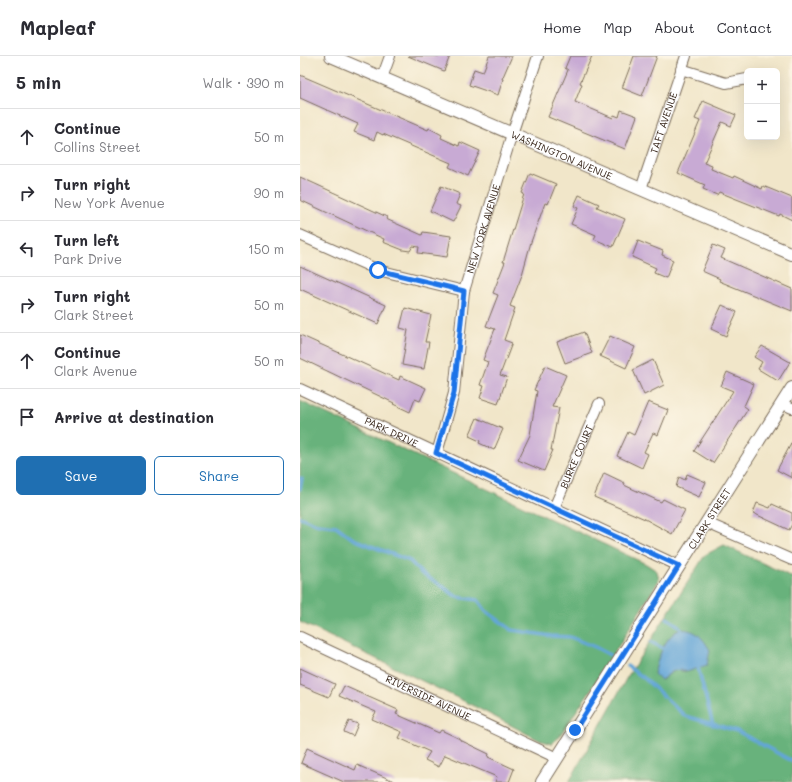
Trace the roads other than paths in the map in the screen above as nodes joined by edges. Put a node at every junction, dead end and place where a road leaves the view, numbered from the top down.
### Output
1 (331, 56) edge
2 (390, 56) edge
3 (538, 56) edge
4 (686, 56) edge
5 (682, 69) junction
6 (382, 78) junction
7 (744, 80) edge
8 (512, 134) junction
9 (641, 189) junction
10 (300, 235) edge
11 (792, 254) edge
12 (464, 291) junction
13 (792, 388) edge
14 (300, 389) edge
15 (599, 404) dead end
16 (787, 406) edge
17 (436, 453) junction
18 (554, 508) junction
19 (707, 523) junction
20 (792, 560) edge
21 (679, 566) junction
22 (300, 637) edge
23 (557, 758) junction
24 (542, 782) edge

1 - 6 street, WASHINGTON AVENUE
2 - 6 street
3 - 8 street, NEW YORK AVENUE
4 - 5 street, TAFT AVENUE
5 - 7 street
5 - 9 street, TAFT AVENUE
6 - 8 street, WASHINGTON AVENUE
8 - 9 street, WASHINGTON AVENUE
8 - 12 street, NEW YORK AVENUE
9 - 11 street, WASHINGTON AVENUE
10 - 12 street
12 - 17 street, NEW YORK AVENUE
13 - 16 street, CLARK STREET
14 - 17 street, PARK DRIVE
15 - 18 street, BURKE COURT
16 - 19 street, CLARK STREET
17 - 18 street, PARK DRIVE
18 - 21 street, PARK DRIVE
19 - 20 street
19 - 21 street, CLARK STREET
21 - 23 street, CLARK STREET
22 - 23 street, RIVERSIDE AVENUE
23 - 24 street, CLARK STREET

